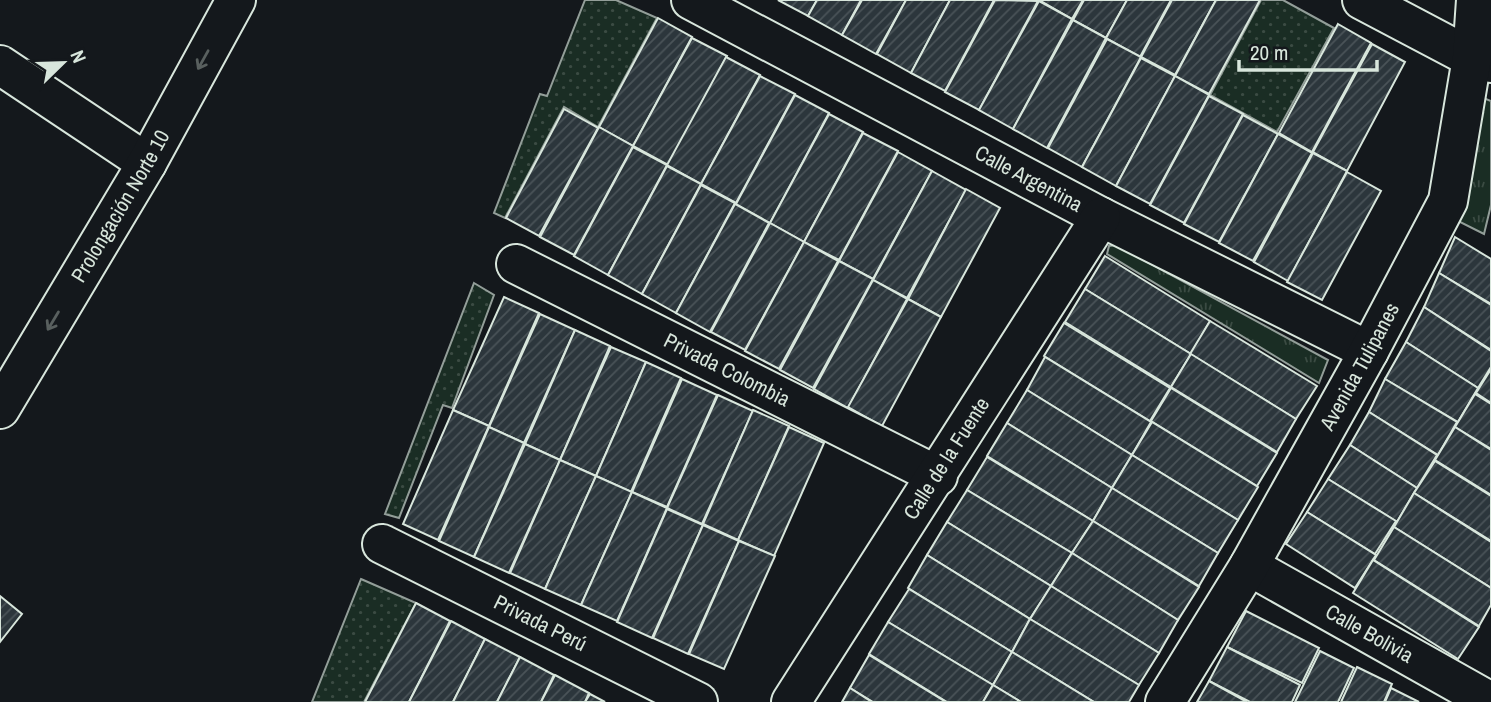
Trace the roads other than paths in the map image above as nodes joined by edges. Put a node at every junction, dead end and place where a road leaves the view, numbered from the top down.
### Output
1 (236, 0) edge
2 (691, 0) edge
3 (1362, 0) edge
4 (1476, 0) edge
5 (1482, 61) edge
6 (0, 65) edge
7 (147, 163) junction
8 (1101, 217) junction
9 (516, 264) dead end
10 (1369, 351) junction
11 (0, 409) edge
12 (938, 476) junction
13 (382, 544) dead end
14 (1249, 566) junction
15 (698, 702) edge
16 (791, 702) edge
17 (1165, 702) edge
18 (1491, 702) edge

1 -> 7 street, Prolongación Norte 10
2 - 8 street, Calle Argentina
3 - 5 street
4 - 5 street, Avenida Tulipanes
5 - 10 street, Avenida Tulipanes
6 - 7 street
7 -> 11 street, Prolongación Norte 10
8 - 10 street, Calle Argentina
8 - 12 street, Calle de la Fuente
9 - 12 street, Privada Colombia
10 - 14 street, Avenida Tulipanes
12 - 16 street, Calle de la Fuente
13 - 15 street, Privada Perú
14 - 17 street, Avenida Tulipanes
14 - 18 street, Calle Bolivia

